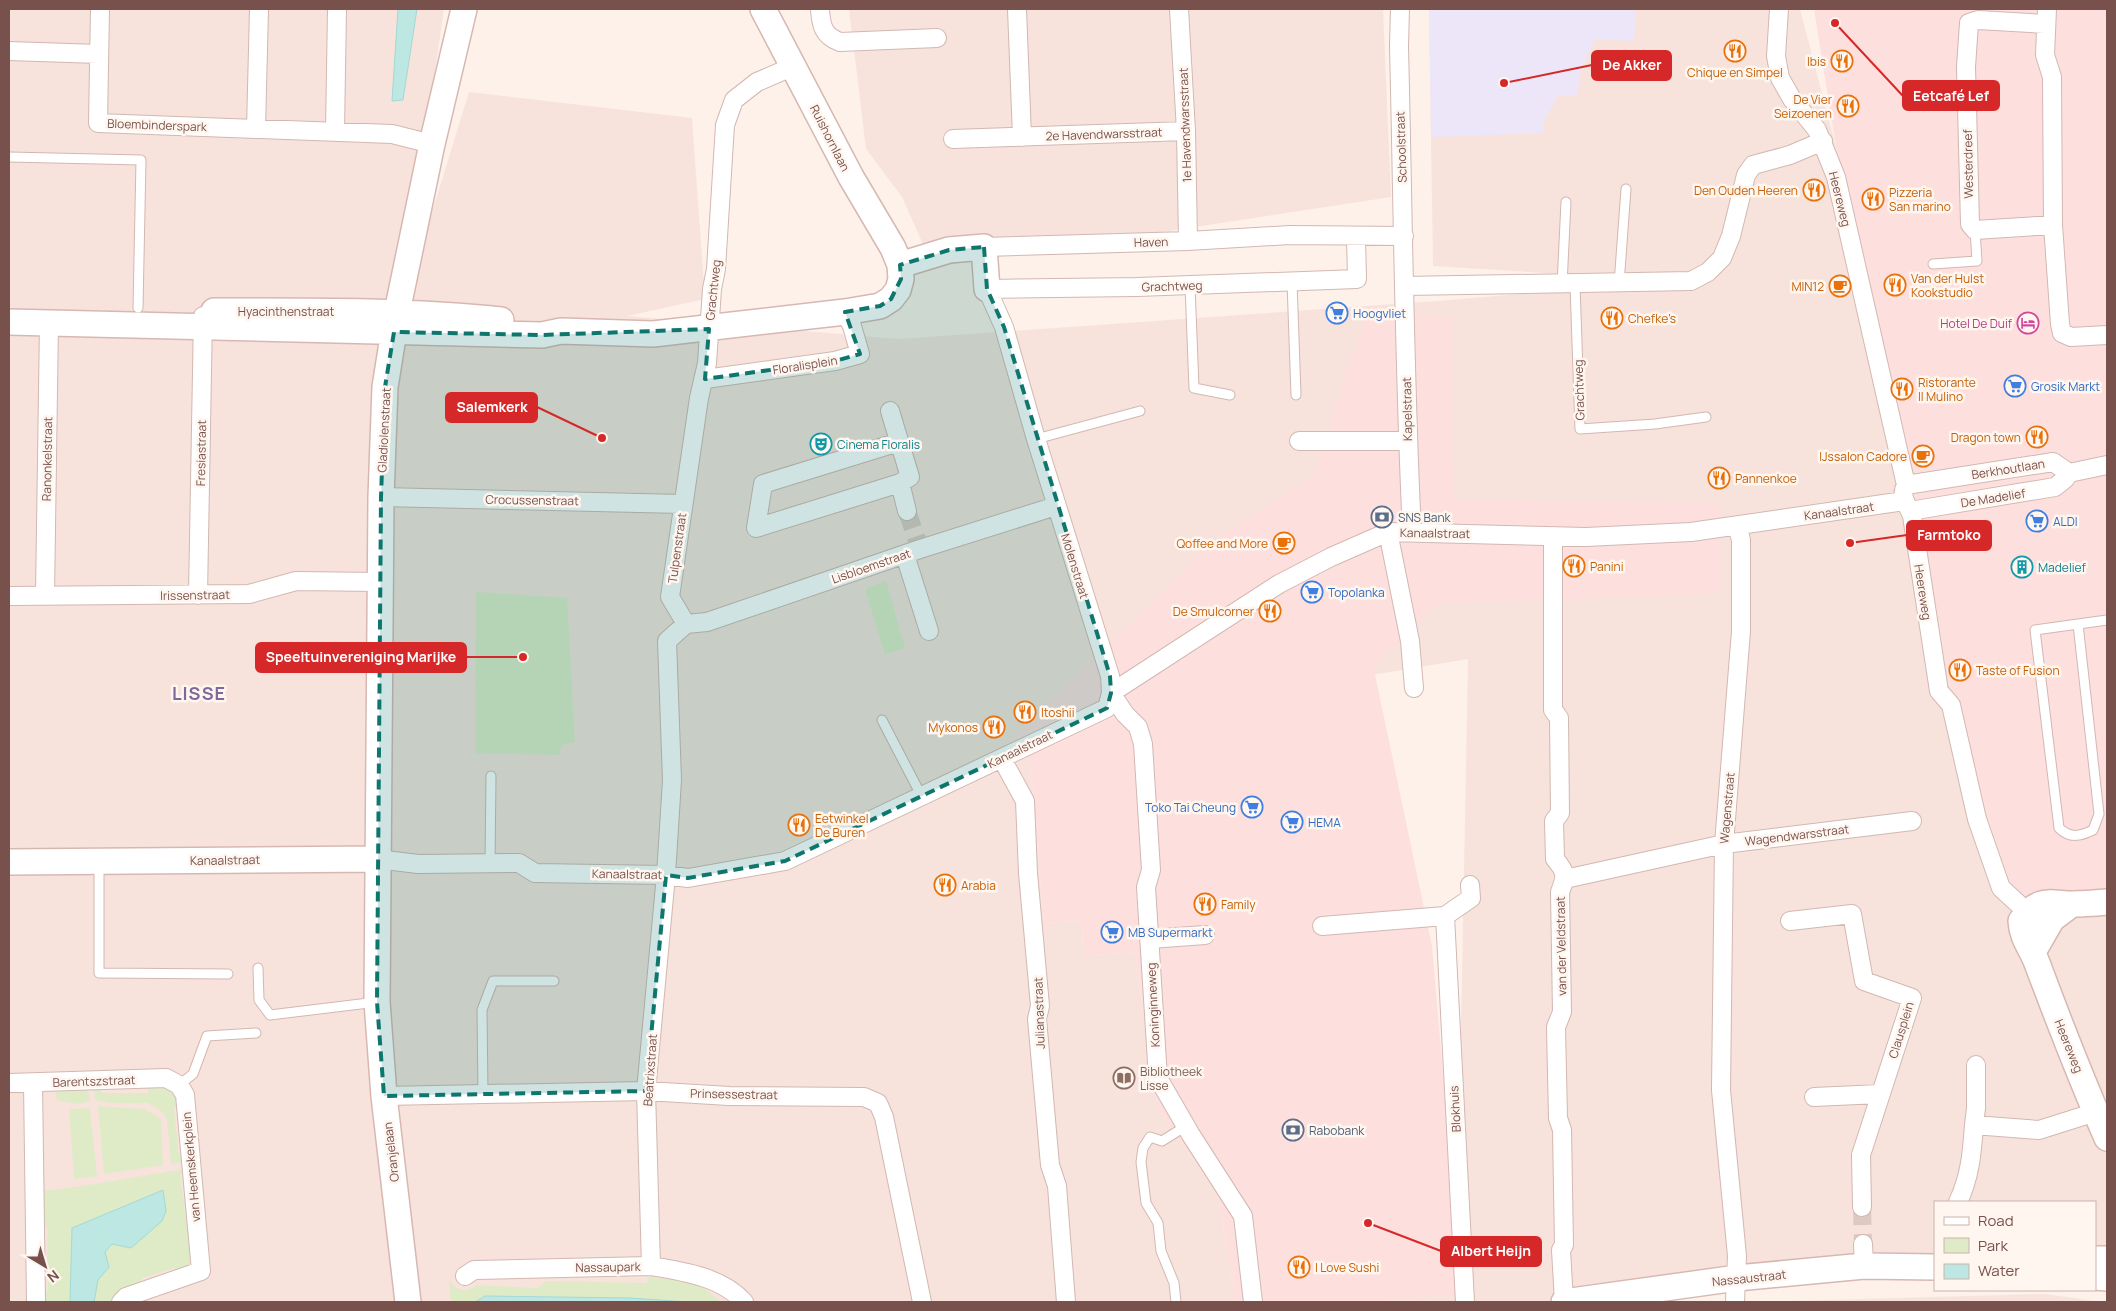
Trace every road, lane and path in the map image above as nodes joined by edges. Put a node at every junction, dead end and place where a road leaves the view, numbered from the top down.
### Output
1 (100, 9) edge
2 (259, 9) edge
3 (337, 9) edge
4 (464, 9) edge
5 (763, 9) edge
6 (820, 9) edge
7 (1017, 9) edge
8 (1180, 9) edge
9 (1400, 9) edge
10 (1779, 9) edge
11 (2046, 16) edge
12 (937, 38) dead end
13 (9, 51) edge
14 (99, 54) junction
15 (794, 66) junction
16 (256, 129) junction
17 (1186, 131) junction
18 (335, 132) junction
19 (1022, 137) junction
20 (953, 140) dead end
21 (1823, 142) junction
22 (432, 144) junction
23 (9, 157) edge
24 (1626, 189) dead end
25 (1566, 202) dead end
26 (2053, 226) junction
27 (1975, 230) junction
28 (1404, 236) junction
29 (1356, 237) junction
30 (1188, 240) junction
31 (984, 246) junction
32 (1934, 264) dead end
33 (900, 265) junction
34 (1292, 282) junction
35 (1619, 284) junction
36 (1190, 285) junction
37 (1568, 285) junction
38 (1404, 286) junction
39 (987, 288) junction
40 (9, 305) edge
41 (138, 308) junction
42 (845, 312) junction
43 (203, 319) junction
44 (9, 322) edge
45 (396, 322) junction
46 (49, 323) junction
47 (709, 329) junction
48 (2107, 335) edge
49 (705, 379) junction
50 (1230, 395) dead end
51 (1296, 395) dead end
52 (1140, 411) dead end
53 (890, 412) dead end
54 (1706, 417) dead end
55 (1036, 439) junction
56 (1299, 441) dead end
57 (1407, 441) junction
58 (900, 442) junction
59 (2107, 466) edge
60 (2069, 473) junction
61 (900, 484) junction
62 (380, 497) junction
63 (1906, 499) junction
64 (683, 504) junction
65 (1056, 506) junction
66 (907, 511) tunnel mouth
67 (1737, 526) junction
68 (1388, 532) junction
69 (1412, 533) junction
70 (1553, 545) junction
71 (914, 548) junction
72 (380, 582) junction
73 (198, 595) junction
74 (9, 596) edge
75 (45, 596) junction
76 (2107, 620) edge
77 (686, 624) junction
78 (2078, 624) junction
79 (929, 631) dead end
80 (1414, 688) dead end
81 (1111, 694) junction
82 (882, 720) dead end
83 (1002, 759) junction
84 (491, 776) dead end
85 (921, 795) junction
86 (1912, 821) dead end
87 (1724, 844) junction
88 (377, 858) junction
89 (99, 861) junction
90 (9, 862) edge
91 (490, 863) junction
92 (666, 875) junction
93 (1565, 879) junction
94 (1470, 885) dead end
95 (2107, 902) edge
96 (1445, 916) junction
97 (1790, 921) dead end
98 (2036, 921) junction
99 (1322, 926) dead end
100 (1205, 935) dead end
101 (1150, 939) junction
102 (258, 968) dead end
103 (228, 974) dead end
104 (554, 981) dead end
105 (377, 1002) junction
106 (256, 1033) dead end
107 (1976, 1065) dead end
108 (9, 1083) edge
109 (33, 1083) junction
110 (179, 1085) junction
111 (646, 1091) junction
112 (483, 1094) junction
113 (1880, 1094) junction
114 (384, 1096) junction
115 (1814, 1097) dead end
116 (2096, 1112) junction
117 (1974, 1125) junction
118 (1186, 1126) junction
119 (2107, 1138) edge
120 (1958, 1201) edge
121 (1862, 1207) tunnel mouth
122 (651, 1266) junction
123 (1934, 1267) edge
124 (465, 1276) dead end
125 (1736, 1290) edge
126 (36, 1302) edge
127 (120, 1302) edge
128 (408, 1302) edge
129 (744, 1302) edge
130 (922, 1302) edge
131 (1066, 1302) edge
132 (1176, 1302) edge
133 (1252, 1302) edge
134 (1465, 1302) edge
135 (1564, 1302) edge

1 - 14 street, Bloembinderspark
2 - 16 street
3 - 18 street
4 - 22 main road, Gladiolenstraat
5 - 15 main road, Ruishornlaan
6 - 12 street
7 - 19 street
8 - 17 street, 1e Havendwarsstraat
9 - 28 street, Schoolstraat
10 - 21 street, Heereweg
11 - 26 street, Westerdreef
11 - 27 street, Westerdreef
13 - 14 street
14 - 16 street, Bloembinderspark
15 - 33 main road, Ruishornlaan
15 - 47 street, Grachtweg
16 - 18 street, Bloembinderspark
17 - 19 street, 2e Havendwarsstraat
17 - 30 street, 1e Havendwarsstraat
18 - 22 street, Bloembinderspark
19 - 20 street, 2e Havendwarsstraat
21 - 35 street
21 - 63 street, Heereweg
22 - 45 main road, Gladiolenstraat
23 - 41 lane
24 - 35 lane
25 - 37 lane, Grachtweg
26 - 27 street
26 - 48 street, Westerdreef
27 - 32 lane, Westerdreef
28 - 29 street, Haven
28 - 38 street, Schoolstraat
29 - 30 street, Haven
29 - 34 street, Grachtweg
30 - 31 street, Haven
31 - 33 main road, Haven
31 - 39 main road
33 - 42 main road, Grachtweg
34 - 36 street, Grachtweg
34 - 51 lane
35 - 37 street
36 - 39 street, Grachtweg
36 - 50 lane
37 - 38 street
37 - 54 lane, Grachtweg
38 - 57 street, Kapelstraat
39 - 55 street, Molenstraat
40 - 41 main road, Hyacinthenstraat
41 - 43 main road, Hyacinthenstraat
42 - 47 main road, Grachtweg
42 - 49 street, Floralisplein
43 - 45 main road, Hyacinthenstraat
43 - 46 main road, Hyacinthenstraat
43 - 73 street, Fresiastraat
44 - 46 main road, Hyacinthenstraat
45 - 47 main road, Hyacinthenstraat
45 - 62 main road, Gladiolenstraat
46 - 75 street, Ranonkelstraat
47 - 49 street, Tulpenstraat
49 - 64 street, Tulpenstraat
52 - 55 lane
53 - 58 street
55 - 65 street, Molenstraat
56 - 57 street
57 - 69 street, Kapelstraat
58 - 61 street
58 - 61 street
59 - 60 street
60 - 63 street, De Madelief
60 - 63 street, Berkhoutlaan
61 - 66 street
62 - 64 street, Crocussenstraat
62 - 72 main road, Gladiolenstraat
63 - 67 street, Kanaalstraat
63 - 98 street, Heereweg
64 - 77 street, Tulpenstraat
65 - 71 street, Lisbloemstraat
65 - 81 street, Molenstraat
67 - 70 street, Kanaalstraat
67 - 87 street, Wagenstraat
68 - 69 street, Kanaalstraat
68 - 80 street
68 - 81 street, Kanaalstraat
69 - 70 street, Kanaalstraat
70 - 93 street, van der Veldstraat
71 - 77 street, Lisbloemstraat
71 - 79 street
72 - 73 street, Irissenstraat
72 - 88 main road, Gladiolenstraat
73 - 75 street, Irissenstraat
74 - 75 street, Irissenstraat
76 - 78 lane
77 - 92 street
78 - 78 lane
81 - 83 street, Kanaalstraat
81 - 101 street, Koninginneweg
82 - 85 lane
83 - 85 street, Kanaalstraat
83 - 131 street, Julianastraat
84 - 91 lane
85 - 92 street, Kanaalstraat
86 - 87 street, Wagendwarsstraat
87 - 93 street, Wagendwarsstraat
87 - 125 street, Wagenstraat
88 - 89 main road, Kanaalstraat
88 - 91 street, Kanaalstraat
88 - 105 main road, Oranjelaan
89 - 90 main road, Kanaalstraat
89 - 103 lane
91 - 92 street, Kanaalstraat
92 - 111 street, Beatrixstraat
93 - 135 street, van der Veldstraat
94 - 96 street
95 - 98 main road
96 - 99 street
96 - 134 street, Blokhuis
97 - 113 street, Clausplein
98 - 116 main road, Heereweg
100 - 101 street
101 - 118 street, Koninginneweg
102 - 105 lane
104 - 112 lane
105 - 114 main road, Oranjelaan
106 - 110 lane
107 - 117 street
108 - 109 street, Barentszstraat
109 - 110 street, Barentszstraat
109 - 126 street
110 - 127 street, van Heemskerkplein
111 - 112 street, Prinsessestraat
111 - 122 street, Beatrixstraat
111 - 130 street, Prinsessestraat
112 - 114 street, Prinsessestraat
113 - 115 street
113 - 121 street, Clausplein
114 - 128 main road, Oranjelaan
116 - 117 street
116 - 119 main road, Heereweg
117 - 120 street
118 - 132 lane
118 - 133 street, Koninginneweg
122 - 124 street, Nassaupark
122 - 129 street, Nassaupark
123 - 125 main road, Nassaustraat
125 - 135 main road, Nassaustraat

